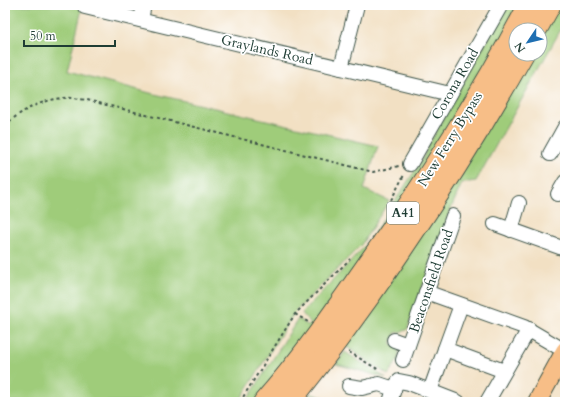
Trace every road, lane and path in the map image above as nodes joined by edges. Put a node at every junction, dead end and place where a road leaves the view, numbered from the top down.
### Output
1 (144, 5) edge
2 (356, 5) edge
3 (501, 5) edge
4 (529, 5) edge
5 (550, 5) edge
6 (85, 7) dead end
7 (141, 20) junction
8 (540, 22) edge
9 (518, 62) edge
10 (341, 68) junction
11 (450, 94) junction
12 (5, 126) edge
13 (565, 129) edge
14 (550, 154) dead end
15 (410, 164) junction
16 (565, 182) edge
17 (558, 194) dead end
18 (519, 202) dead end
19 (389, 204) dead end
20 (453, 216) dead end
21 (495, 224) dead end
22 (511, 230) junction
23 (564, 245) edge
24 (354, 254) dead end
25 (426, 292) junction
26 (461, 305) junction
27 (295, 314) junction
28 (309, 322) dead end
29 (529, 329) junction
30 (394, 340) dead end
31 (408, 345) junction
32 (445, 349) junction
33 (348, 351) dead end
34 (565, 351) edge
35 (403, 360) dead end
36 (504, 372) junction
37 (349, 386) dead end
38 (394, 390) edge
39 (430, 391) junction
40 (240, 402) edge
41 (264, 402) edge
42 (289, 402) edge
43 (458, 402) edge
44 (487, 402) edge
45 (537, 402) edge

1 - 7 street
2 - 10 street
3 - 11 street, Corona Road
4 - 41 highway, New Ferry Bypass / A41
5 - 8 highway
6 - 7 street, Graylands Road
7 - 10 street, Graylands Road
9 - 42 highway, New Ferry Bypass / A41
10 - 11 street, Graylands Road
11 - 15 street, Corona Road
12 - 15 path
13 - 14 street
15 - 19 path
16 - 17 street
18 - 22 street
20 - 25 street, Beaconsfield Road
21 - 22 street
22 - 23 street
24 - 27 path
25 - 26 street
25 - 31 street, Beaconsfield Road
26 - 29 street
26 - 32 street
27 - 28 path
27 - 40 path
29 - 34 street
29 - 36 street
30 - 31 street, Beaconsfield Road
31 - 35 street, Beaconsfield Road
32 - 36 street
32 - 39 street
33 - 38 path
34 - 45 main road
36 - 44 street
37 - 38 street
38 - 39 street
39 - 43 street

